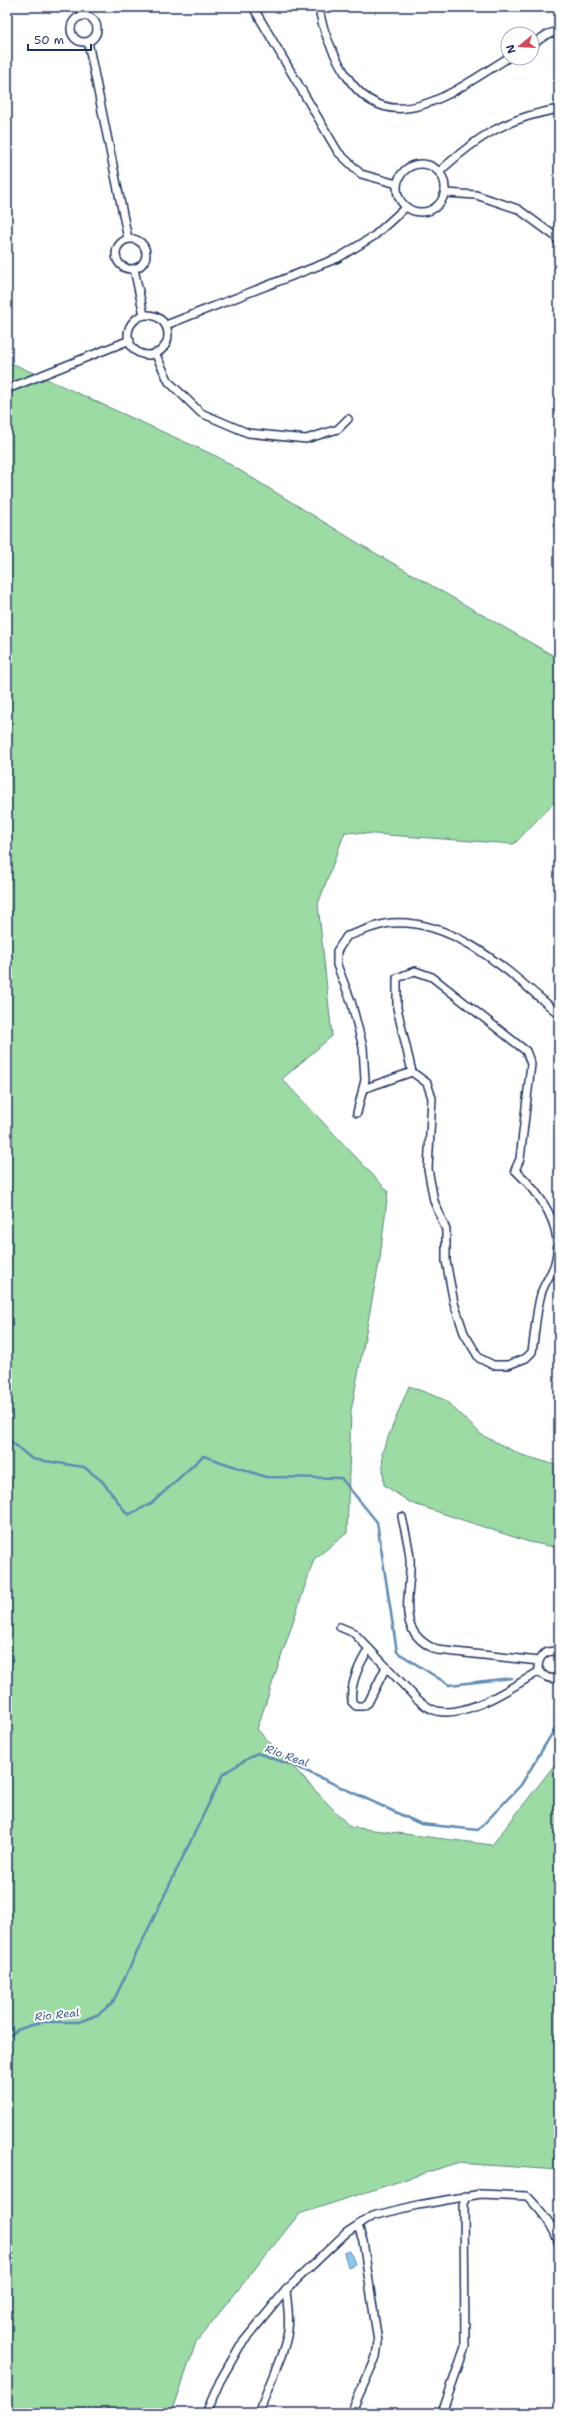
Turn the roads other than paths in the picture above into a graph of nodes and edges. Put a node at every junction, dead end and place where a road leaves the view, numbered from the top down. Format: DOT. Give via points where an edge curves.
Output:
graph roads {
  1 [pos="253,7"];
  2 [pos="319,7"];
  3 [pos="559,31"];
  4 [pos="540,39"];
  5 [pos="88,42"];
  6 [pos="500,63"];
  7 [pos="559,109"];
  8 [pos="439,172"];
  9 [pos="397,184"];
  10 [pos="446,193"];
  11 [pos="406,207"];
  12 [pos="128,239"];
  13 [pos="559,242"];
  14 [pos="134,269"];
  15 [pos="144,315"];
  16 [pos="166,326"];
  17 [pos="130,340"];
  18 [pos="155,353"];
  19 [pos="7,389"];
  20 [pos="348,418"];
  21 [pos="559,1014"];
  22 [pos="412,1072"];
  23 [pos="363,1089"];
  24 [pos="357,1113"];
  25 [pos="402,1517"];
  26 [pos="340,1627"];
  27 [pos="369,1649"];
  28 [pos="559,1652"];
  29 [pos="539,1661"];
  30 [pos="386,1667"];
  31 [pos="540,1671"];
  32 [pos="559,1677"];
  33 [pos="464,2196"];
  34 [pos="358,2226"];
  35 [pos="559,2245"];
  36 [pos="286,2290"];
  37 [pos="206,2413"];
  38 [pos="260,2413"];
  39 [pos="351,2413"];
  40 [pos="442,2413"];
  1 -- 9 [label="street" via="338,152 361,174"];
  2 -- 6 [label="street" via="333,55 355,90 378,105 407,110 434,102"];
  3 -- 4 [label="street"];
  5 -- 12 [label="street"];
  7 -- 8 [label="street" via="540,112 492,130 469,144"];
  8 -- 9 [label="street" via="424,164 414,165 405,170"];
  8 -- 10 [label="street" via="445,181"];
  9 -- 11 [label="street" via="398,196"];
  10 -- 11 [label="street" via="437,208 429,212 417,213"];
  10 -- 13 [label="street" via="476,195 518,209"];
  11 -- 16 [label="street" via="374,236 338,258"];
  12 -- 14 [label="street" via="142,244 145,251 145,259"];
  12 -- 14 [label="street" via="121,242 116,249 116,257 119,264 126,269"];
  14 -- 15 [label="street"];
  15 -- 16 [label="street" via="157,316"];
  15 -- 17 [label="street" via="131,324"];
  16 -- 18 [label="street" via="167,342"];
  17 -- 18 [label="street" via="139,352"];
  17 -- 19 [label="street"];
  18 -- 20 [label="street" via="169,382 201,413 248,433 306,439 338,429"];
  21 -- 23 [label="street" via="514,976 459,937 424,924 390,923 347,936 337,951 337,965 351,1001 363,1048"];
  22 -- 22 [label="street" via="426,1083 432,1098 428,1169 434,1201 446,1230 446,1261 461,1326 480,1358 493,1365 508,1364 526,1358 532,1352 541,1294 555,1263 558,1238 547,1208 532,1185 515,1170 520,1159 531,1064 526,1050 432,977 415,972 397,978 396,1008"];
  22 -- 23 [label="street"];
  23 -- 24 [label="street"];
  25 -- 29 [label="street" via="410,1559 407,1618 416,1637 437,1650"];
  26 -- 27 [label="street" via="354,1633"];
  27 -- 30 [label="street"];
  27 -- 30 [label="street" via="363,1658 350,1695 356,1706 368,1703"];
  28 -- 29 [label="street" via="548,1651"];
  29 -- 31 [label="street"];
  30 -- 31 [label="street" via="427,1707 452,1712 469,1708"];
  31 -- 32 [label="street" via="547,1678"];
  33 -- 34 [label="street" via="385,2212 372,2216"];
  33 -- 35 [label="street" via="504,2193 527,2196 546,2218"];
  33 -- 40 [label="street" via="465,2347"];
  34 -- 36 [label="street" via="320,2255"];
  34 -- 39 [label="street" via="364,2248 378,2342 376,2357"];
  36 -- 37 [label="street" via="240,2346"];
  36 -- 38 [label="street" via="288,2331 263,2398"];
}
